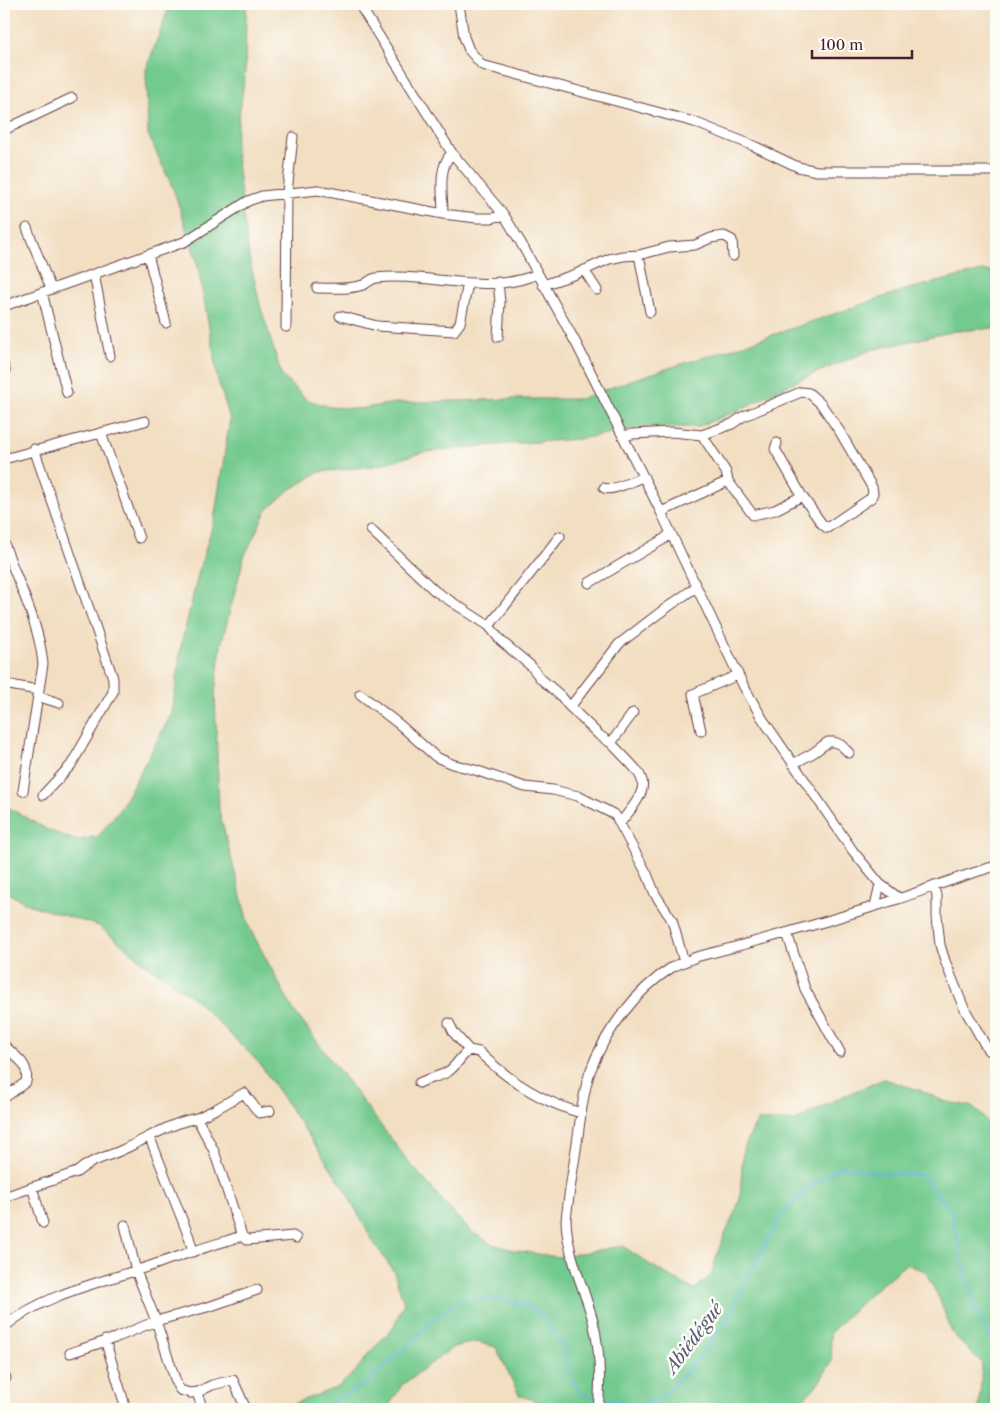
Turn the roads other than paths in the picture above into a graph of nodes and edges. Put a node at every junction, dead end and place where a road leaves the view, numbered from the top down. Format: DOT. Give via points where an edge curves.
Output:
graph roads {
  1 [pos="359,4"];
  2 [pos="460,4"];
  3 [pos="72,98"];
  4 [pos="4,130"];
  5 [pos="293,137"];
  6 [pos="452,153"];
  7 [pos="996,171"];
  8 [pos="287,192"];
  9 [pos="443,214"];
  10 [pos="504,215"];
  11 [pos="27,228"];
  12 [pos="148,255"];
  13 [pos="638,255"];
  14 [pos="733,256"];
  15 [pos="584,270"];
  16 [pos="94,274"];
  17 [pos="537,274"];
  18 [pos="498,282"];
  19 [pos="468,283"];
  20 [pos="544,285"];
  21 [pos="316,288"];
  22 [pos="51,289"];
  23 [pos="597,290"];
  24 [pos="42,292"];
  25 [pos="4,306"];
  26 [pos="650,312"];
  27 [pos="340,316"];
  28 [pos="166,323"];
  29 [pos="286,326"];
  30 [pos="498,337"];
  31 [pos="110,356"];
  32 [pos="67,393"];
  33 [pos="145,421"];
  34 [pos="101,433"];
  35 [pos="702,435"];
  36 [pos="623,436"];
  37 [pos="777,443"];
  38 [pos="34,449"];
  39 [pos="4,459"];
  40 [pos="644,477"];
  41 [pos="728,481"];
  42 [pos="604,488"];
  43 [pos="802,496"];
  44 [pos="661,512"];
  45 [pos="371,530"];
  46 [pos="671,533"];
  47 [pos="560,536"];
  48 [pos="139,538"];
  49 [pos="4,543"];
  50 [pos="589,583"];
  51 [pos="696,587"];
  52 [pos="489,626"];
  53 [pos="738,675"];
  54 [pos="4,684"];
  55 [pos="37,693"];
  56 [pos="360,694"];
  57 [pos="59,703"];
  58 [pos="570,707"];
  59 [pos="633,713"];
  60 [pos="701,732"];
  61 [pos="611,743"];
  62 [pos="849,753"];
  63 [pos="793,764"];
  64 [pos="23,791"];
  65 [pos="43,794"];
  66 [pos="620,822"];
  67 [pos="996,866"];
  68 [pos="880,884"];
  69 [pos="934,886"];
  70 [pos="900,898"];
  71 [pos="875,906"];
  72 [pos="788,933"];
  73 [pos="684,962"];
  74 [pos="449,1023"];
  75 [pos="4,1045"];
  76 [pos="469,1050"];
  77 [pos="988,1050"];
  78 [pos="840,1052"];
  79 [pos="419,1083"];
  80 [pos="4,1098"];
  81 [pos="270,1111"];
  82 [pos="581,1113"];
  83 [pos="197,1118"];
  84 [pos="150,1138"];
  85 [pos="32,1187"];
  86 [pos="4,1197"];
  87 [pos="43,1223"];
  88 [pos="125,1225"];
  89 [pos="242,1236"];
  90 [pos="296,1238"];
  91 [pos="193,1252"];
  92 [pos="136,1271"];
  93 [pos="257,1290"];
  94 [pos="156,1321"];
  95 [pos="4,1327"];
  96 [pos="105,1340"];
  97 [pos="70,1353"];
  98 [pos="198,1392"];
  99 [pos="124,1402"];
  100 [pos="599,1405"];
  101 [pos="203,1409"];
  102 [pos="246,1409"];
  1 -- 6 [label="street"];
  2 -- 7 [label="street" via="464,37 469,50 482,65 694,122 798,167 817,171"];
  3 -- 4 [label="street"];
  5 -- 8 [label="street"];
  6 -- 9 [label="street" via="443,166"];
  6 -- 10 [label="street"];
  8 -- 9 [label="street" via="318,190"];
  8 -- 12 [label="street" via="248,201 184,242"];
  8 -- 29 [label="street"];
  9 -- 10 [label="street" via="477,218"];
  10 -- 17 [label="street"];
  11 -- 22 [label="street"];
  12 -- 16 [label="street"];
  12 -- 28 [label="street"];
  13 -- 14 [label="street" via="669,247 695,245 724,236 732,240"];
  13 -- 15 [label="street" via="609,259"];
  13 -- 26 [label="street"];
  15 -- 20 [label="street"];
  15 -- 23 [label="street"];
  16 -- 22 [label="street"];
  16 -- 31 [label="street"];
  17 -- 18 [label="street" via="526,279"];
  17 -- 20 [label="street"];
  18 -- 19 [label="street"];
  18 -- 30 [label="street"];
  19 -- 21 [label="street" via="401,277 375,278 348,288"];
  19 -- 27 [label="street" via="460,324 454,331 377,326"];
  20 -- 36 [label="street"];
  22 -- 24 [label="street"];
  24 -- 25 [label="street"];
  24 -- 32 [label="street"];
  33 -- 34 [label="street"];
  34 -- 38 [label="street"];
  34 -- 48 [label="street"];
  35 -- 36 [label="street" via="672,432"];
  35 -- 41 [label="street" via="726,472"];
  35 -- 43 [label="street" via="801,392 809,393 821,404 840,432 873,494 826,528"];
  36 -- 40 [label="street"];
  37 -- 43 [label="street" via="775,450"];
  38 -- 39 [label="street"];
  38 -- 65 [label="street" via="114,685 71,765"];
  40 -- 42 [label="street" via="614,489"];
  40 -- 44 [label="street"];
  41 -- 43 [label="street" via="753,515 775,510"];
  41 -- 44 [label="street"];
  44 -- 46 [label="street"];
  45 -- 52 [label="street" via="435,591"];
  46 -- 50 [label="street"];
  46 -- 51 [label="street"];
  47 -- 52 [label="street"];
  49 -- 55 [label="street" via="29,607 42,653"];
  51 -- 53 [label="street"];
  51 -- 58 [label="street" via="618,644"];
  52 -- 58 [label="street"];
  53 -- 60 [label="street" via="692,694"];
  53 -- 63 [label="street"];
  54 -- 55 [label="street"];
  55 -- 57 [label="street"];
  55 -- 64 [label="street"];
  56 -- 66 [label="street" via="436,757 525,786 578,796"];
  58 -- 61 [label="street"];
  59 -- 61 [label="street"];
  61 -- 66 [label="street" via="634,766 643,781 636,803"];
  62 -- 63 [label="street" via="834,742 828,742"];
  63 -- 68 [label="street"];
  66 -- 73 [label="street" via="655,894 672,920"];
  67 -- 69 [label="street"];
  68 -- 70 [label="street"];
  68 -- 71 [label="street"];
  69 -- 70 [label="street"];
  69 -- 77 [label="street" via="940,945 945,961 963,1006"];
  70 -- 71 [label="street"];
  71 -- 72 [label="street"];
  72 -- 73 [label="street"];
  72 -- 78 [label="street" via="805,989"];
  73 -- 82 [label="street" via="659,976 624,1012 603,1042 590,1073"];
  74 -- 76 [label="street"];
  75 -- 80 [label="street" via="24,1064 28,1073 26,1082"];
  76 -- 79 [label="street" via="448,1072"];
  76 -- 82 [label="street" via="479,1052 508,1078 553,1103"];
  81 -- 83 [label="street" via="260,1113 244,1093"];
  82 -- 100 [label="street" via="566,1236 593,1320 601,1385"];
  83 -- 84 [label="street" via="183,1120"];
  83 -- 89 [label="street" via="214,1151"];
  84 -- 85 [label="street" via="85,1164 76,1172"];
  84 -- 91 [label="street"];
  85 -- 86 [label="street"];
  85 -- 87 [label="street"];
  88 -- 92 [label="street"];
  89 -- 90 [label="street" via="247,1240"];
  89 -- 91 [label="street"];
  91 -- 92 [label="street"];
  92 -- 94 [label="street"];
  92 -- 95 [label="street" via="100,1280 51,1300"];
  93 -- 94 [label="street"];
  94 -- 96 [label="street"];
  94 -- 98 [label="street" via="177,1385 180,1390"];
  96 -- 97 [label="street"];
  96 -- 99 [label="street"];
  98 -- 101 [label="street"];
  98 -- 102 [label="street" via="233,1380"];
}
